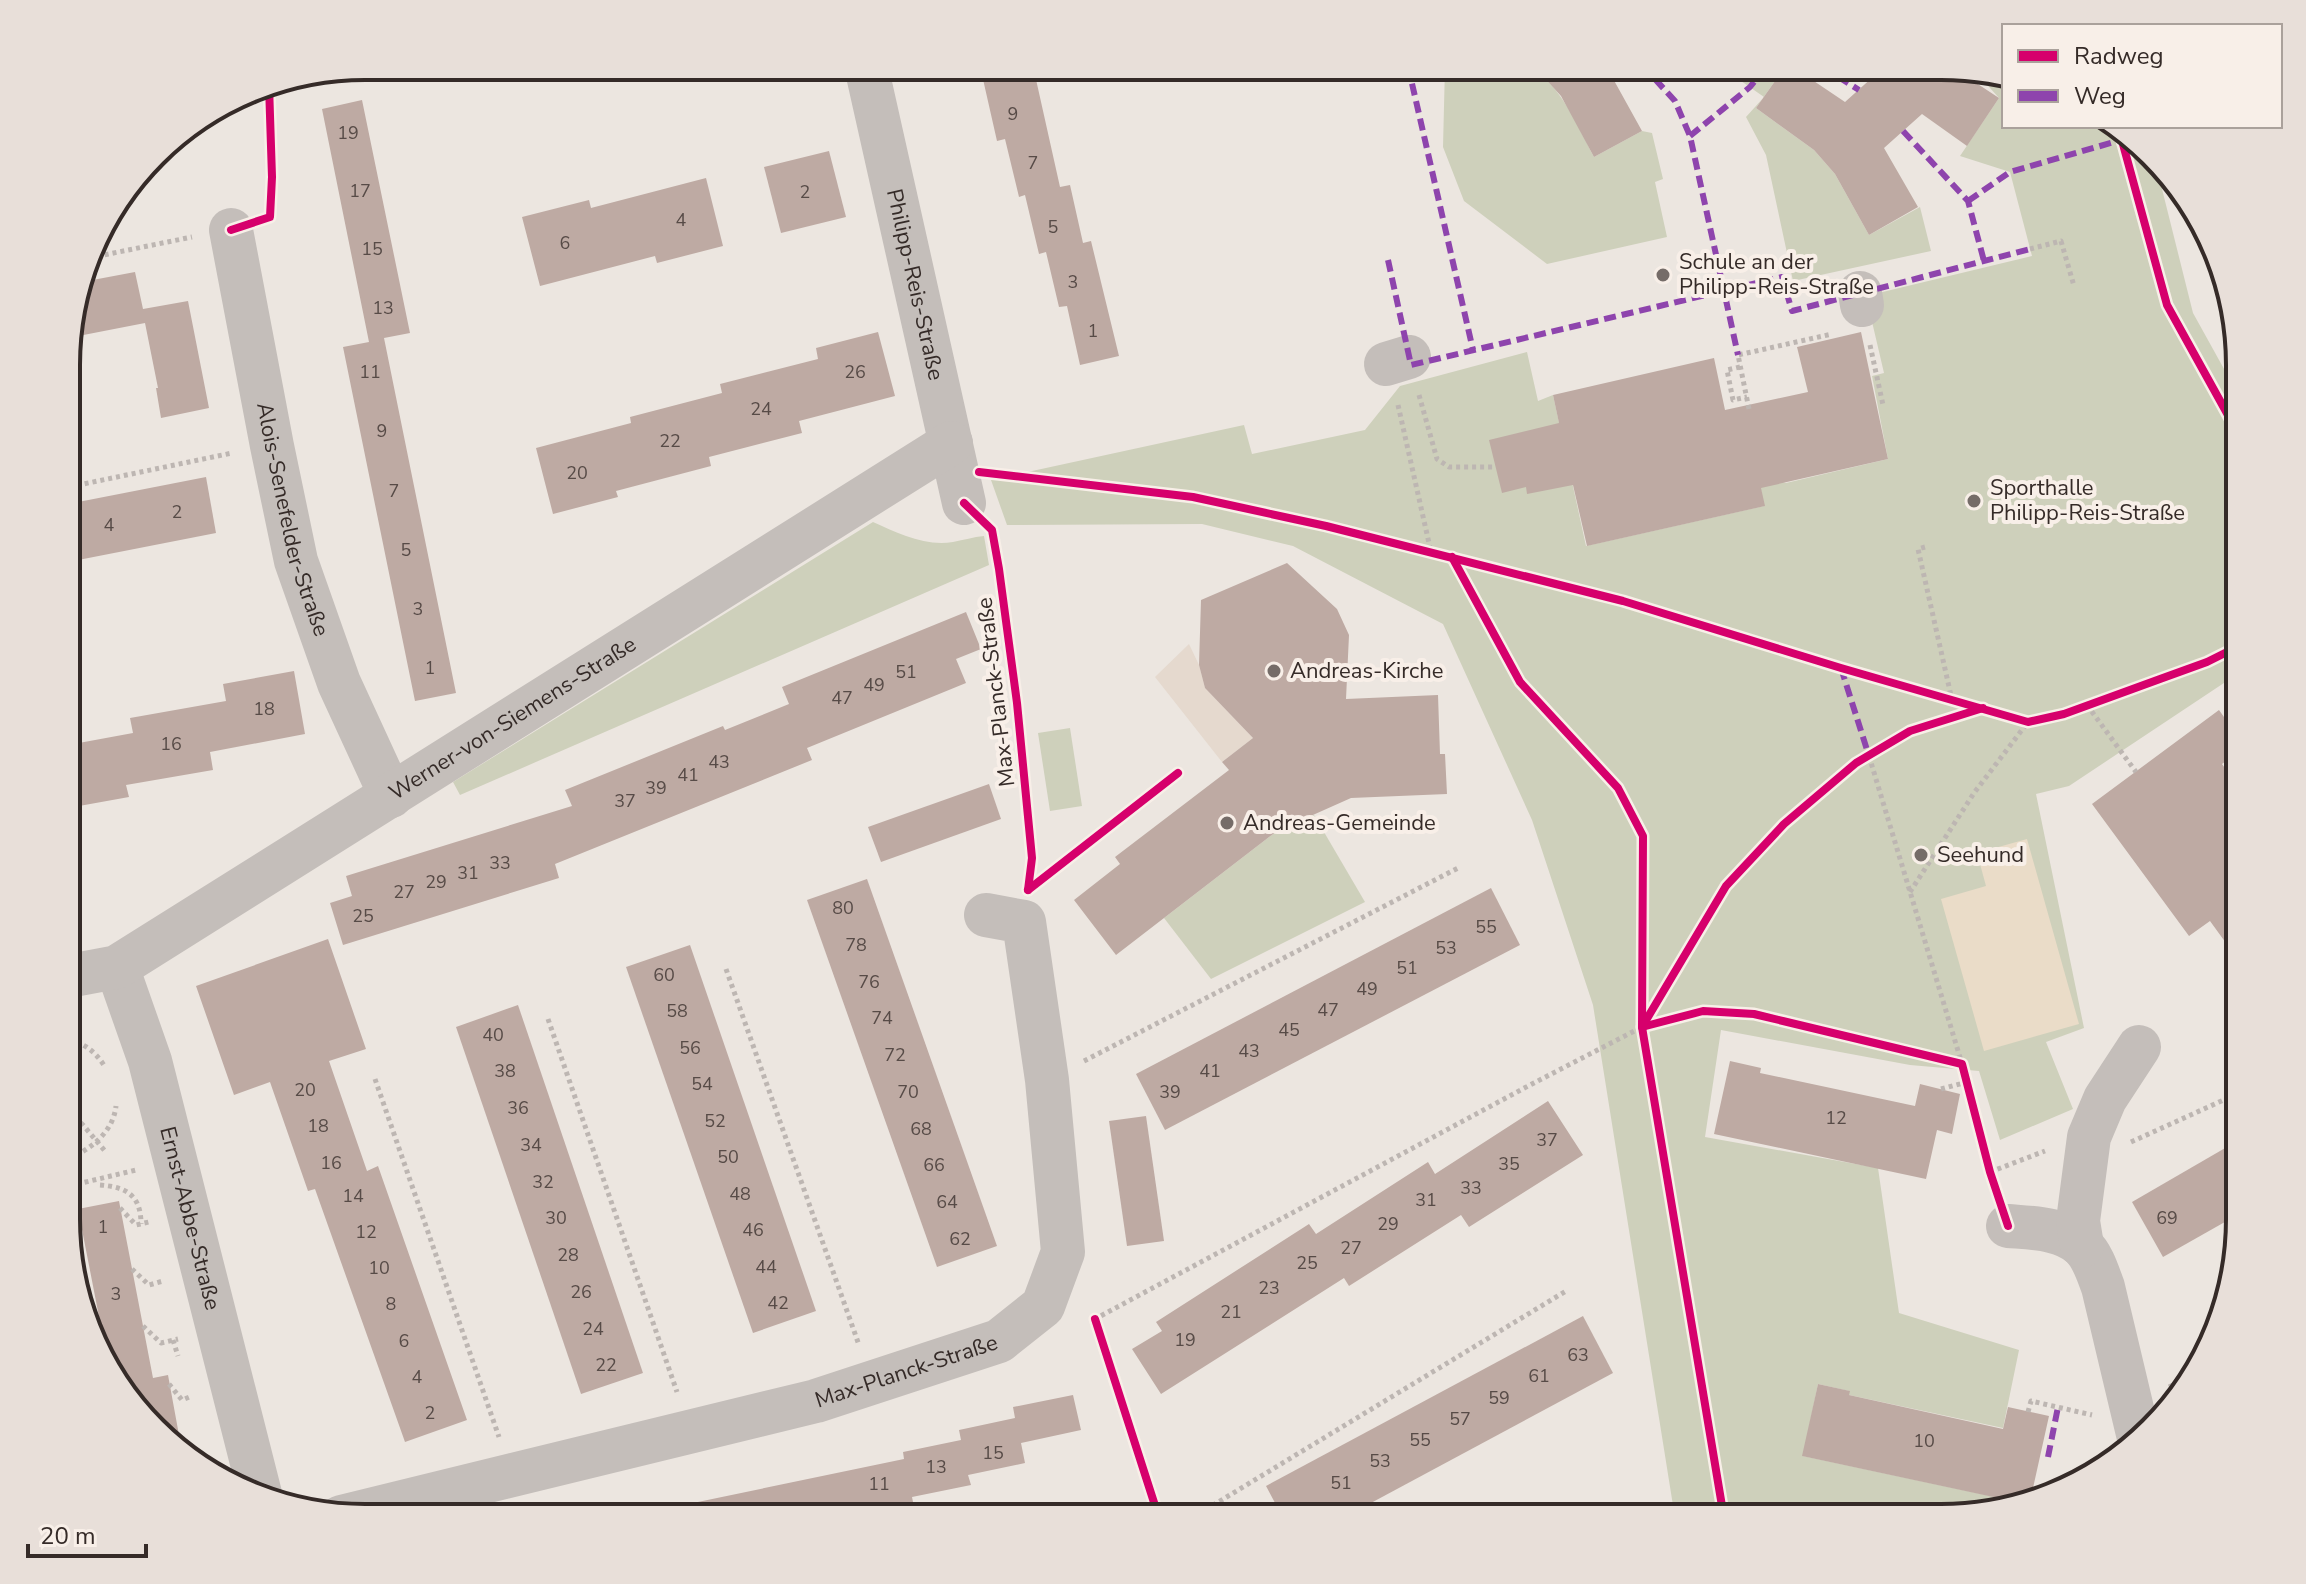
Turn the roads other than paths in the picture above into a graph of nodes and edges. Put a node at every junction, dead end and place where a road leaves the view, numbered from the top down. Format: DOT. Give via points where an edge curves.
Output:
graph roads {
  1 [pos="869,80"];
  2 [pos="231,230"];
  3 [pos="951,443"];
  4 [pos="964,503"];
  5 [pos="391,796"];
  6 [pos="986,915"];
  7 [pos="117,967"];
  8 [pos="81,974"];
  9 [pos="2139,1047"];
  10 [pos="2008,1226"];
  11 [pos="2082,1246"];
  12 [pos="2136,1427"];
  13 [pos="244,1477"];
  14 [pos="394,1504"];
  1 -- 3 [label="street, Philipp-Reis-Straße"];
  2 -- 5 [label="street, Alois-Senefelder-Straße" via="296,561 339,683"];
  3 -- 4 [label="street, Philipp-Reis-Straße"];
  3 -- 5 [label="street, Werner-von-Siemens-Straße"];
  5 -- 7 [label="street, Werner-von-Siemens-Straße"];
  6 -- 14 [label="street, Max-Planck-Straße" via="1024,922 1047,1080 1063,1252 1043,1306 999,1341 816,1401"];
  7 -- 8 [label="street, Werner-von-Siemens-Straße"];
  7 -- 13 [label="street, Ernst-Abbe-Straße" via="150,1061 175,1160"];
  9 -- 11 [label="street" via="2105,1099 2089,1137 2078,1221"];
  10 -- 11 [label="street" via="2062,1234"];
  11 -- 12 [label="street" via="2103,1287"];
}
